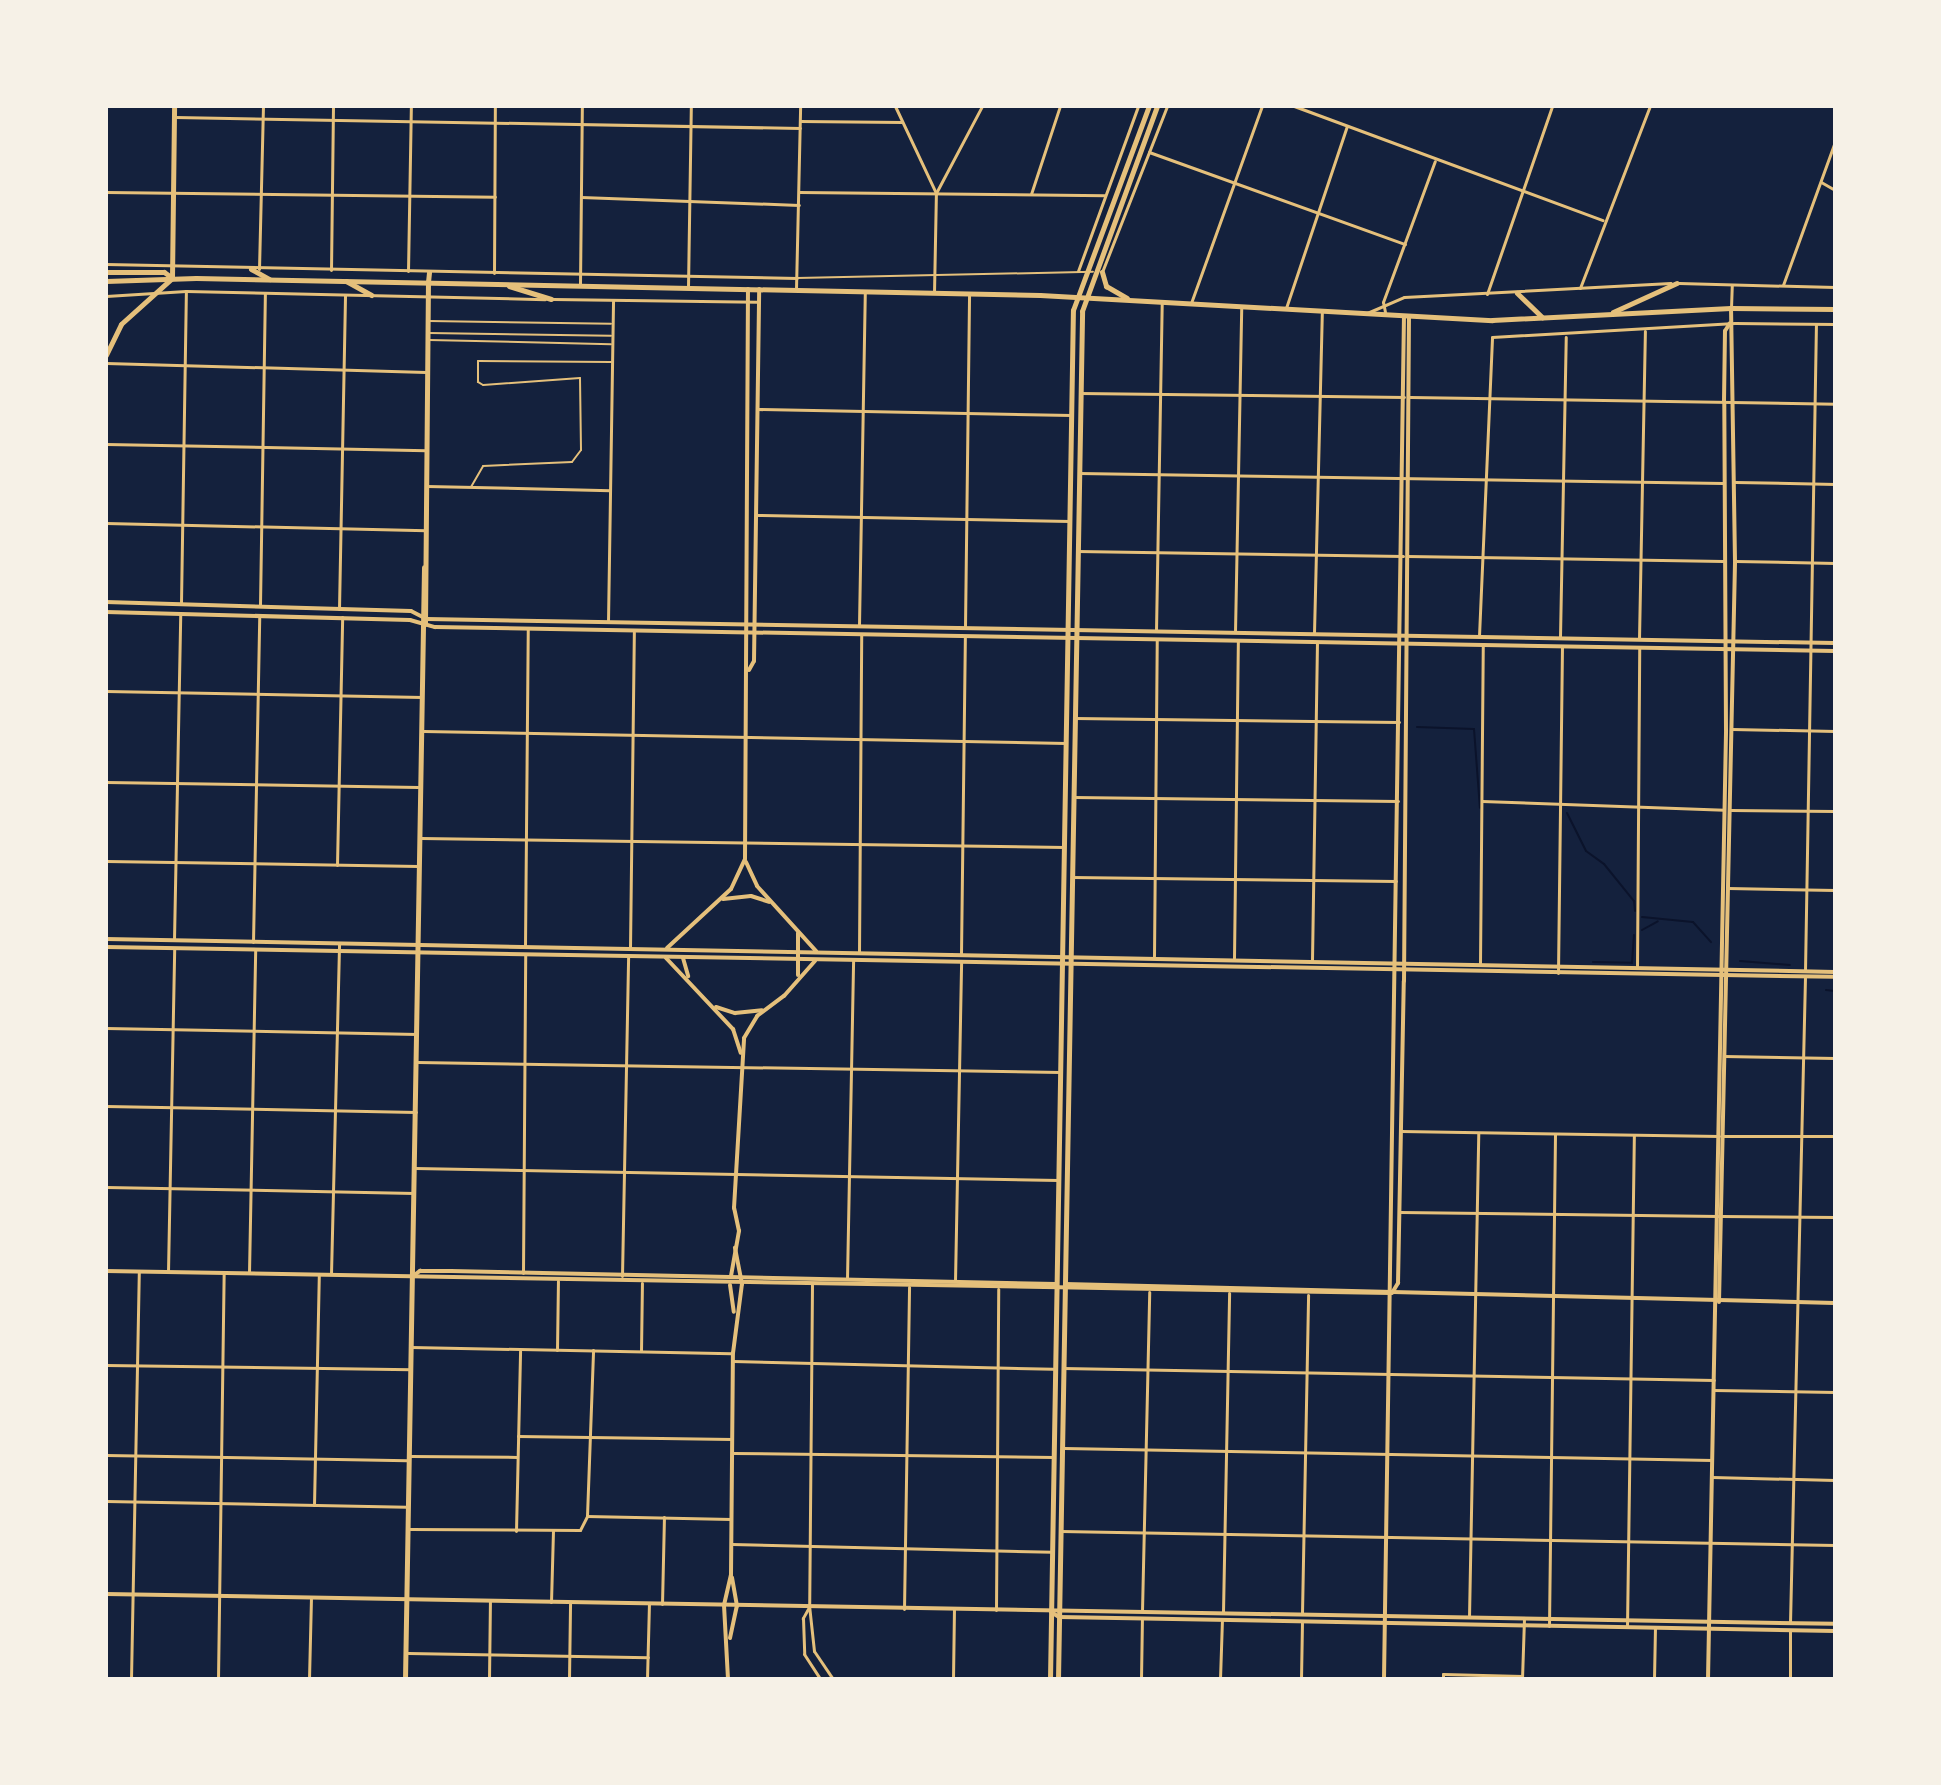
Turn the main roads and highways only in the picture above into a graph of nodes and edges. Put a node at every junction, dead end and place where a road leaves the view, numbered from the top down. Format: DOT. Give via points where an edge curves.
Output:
graph roads {
  1 [pos="174,106"];
  2 [pos="1149,106"];
  3 [pos="1157,106"];
  4 [pos="251,269"];
  5 [pos="106,272"];
  6 [pos="429,272"];
  7 [pos="1099,272"];
  8 [pos="172,278"];
  9 [pos="270,280"];
  10 [pos="106,281"];
  11 [pos="345,281"];
  12 [pos="428,282"];
  13 [pos="500,283"];
  14 [pos="1677,283"];
  15 [pos="748,289"];
  16 [pos="759,289"];
  17 [pos="1517,293"];
  18 [pos="371,295"];
  19 [pos="1077,297"];
  20 [pos="1086,297"];
  21 [pos="551,299"];
  22 [pos="1131,299"];
  23 [pos="1731,308"];
  24 [pos="1835,309"];
  25 [pos="1609,314"];
  26 [pos="1406,318"];
  27 [pos="1543,318"];
  28 [pos="1730,323"];
  29 [pos="106,355"];
  30 [pos="106,602"];
  31 [pos="106,612"];
  32 [pos="424,621"];
  33 [pos="745,623"];
  34 [pos="755,624"];
  35 [pos="1068,629"];
  36 [pos="1076,629"];
  37 [pos="745,632"];
  38 [pos="755,632"];
  39 [pos="1403,635"];
  40 [pos="1068,639"];
  41 [pos="1076,639"];
  42 [pos="1722,640"];
  43 [pos="1730,640"];
  44 [pos="1835,643"];
  45 [pos="1403,644"];
  46 [pos="1722,649"];
  47 [pos="1730,649"];
  48 [pos="1835,651"];
  49 [pos="749,670"];
  50 [pos="745,859"];
  51 [pos="720,900"];
  52 [pos="771,903"];
  53 [pos="794,925"];
  54 [pos="688,932"];
  55 [pos="106,939"];
  56 [pos="106,947"];
  57 [pos="419,948"];
  58 [pos="664,949"];
  59 [pos="683,949"];
  60 [pos="742,950"];
  61 [pos="802,951"];
  62 [pos="817,952"];
  63 [pos="1062,955"];
  64 [pos="664,956"];
  65 [pos="683,957"];
  66 [pos="742,958"];
  67 [pos="801,959"];
  68 [pos="817,959"];
  69 [pos="1070,959"];
  70 [pos="1403,962"];
  71 [pos="1062,963"];
  72 [pos="1395,966"];
  73 [pos="1404,969"];
  74 [pos="1558,970"];
  75 [pos="1724,973"];
  76 [pos="1835,975"];
  77 [pos="689,981"];
  78 [pos="791,988"];
  79 [pos="714,1006"];
  80 [pos="765,1009"];
  81 [pos="741,1053"];
  82 [pos="1721,1136"];
  83 [pos="735,1248"];
  84 [pos="106,1271"];
  85 [pos="413,1276"];
  86 [pos="730,1277"];
  87 [pos="742,1280"];
  88 [pos="730,1284"];
  89 [pos="1056,1288"];
  90 [pos="1065,1288"];
  91 [pos="1392,1293"];
  92 [pos="1718,1302"];
  93 [pos="1835,1303"];
  94 [pos="735,1315"];
  95 [pos="731,1575"];
  96 [pos="106,1594"];
  97 [pos="407,1599"];
  98 [pos="724,1605"];
  99 [pos="737,1606"];
  100 [pos="1059,1610"];
  101 [pos="1051,1612"];
  102 [pos="1385,1615"];
  103 [pos="1059,1617"];
  104 [pos="1710,1621"];
  105 [pos="1385,1624"];
  106 [pos="1835,1624"];
  107 [pos="1710,1629"];
  108 [pos="1835,1631"];
  109 [pos="729,1639"];
  110 [pos="405,1679"];
  111 [pos="728,1679"];
  112 [pos="1050,1679"];
  113 [pos="1058,1679"];
  114 [pos="1384,1679"];
  115 [pos="1708,1679"];
  1 -- 8 [label="main road"];
  2 -- 19 [label="main road"];
  3 -- 7 [label="main road"];
  4 -- 9 [label="main road"];
  5 -- 8 [label="main road" via="164,272"];
  6 -- 12 [label="main road"];
  7 -- 20 [label="main road"];
  7 -- 22 [label="main road" via="1106,286"];
  8 -- 9 [label="main road"];
  8 -- 10 [label="main road"];
  8 -- 29 [label="main road" via="121,324"];
  9 -- 11 [label="main road"];
  11 -- 12 [label="main road"];
  11 -- 18 [label="main road"];
  12 -- 13 [label="main road"];
  12 -- 32 [label="main road"];
  13 -- 15 [label="main road"];
  13 -- 21 [label="main road"];
  14 -- 25 [label="main road"];
  15 -- 16 [label="main road"];
  15 -- 33 [label="main road"];
  16 -- 19 [label="main road"];
  16 -- 34 [label="main road"];
  17 -- 27 [label="main road"];
  19 -- 20 [label="main road"];
  19 -- 35 [label="main road"];
  20 -- 22 [label="main road"];
  20 -- 36 [label="main road"];
  22 -- 26 [label="main road"];
  23 -- 24 [label="main road"];
  23 -- 25 [label="main road"];
  23 -- 28 [label="main road"];
  25 -- 27 [label="main road"];
  26 -- 27 [label="main road"];
  26 -- 39 [label="main road"];
  28 -- 42 [label="main road" via="1725,331"];
  28 -- 43 [label="main road" via="1735,331"];
  30 -- 32 [label="main road" via="411,611"];
  31 -- 32 [label="main road"];
  32 -- 33 [label="main road"];
  32 -- 37 [label="main road"];
  32 -- 57 [label="main road"];
  33 -- 34 [label="main road"];
  33 -- 37 [label="main road"];
  34 -- 35 [label="main road"];
  34 -- 38 [label="main road"];
  35 -- 36 [label="main road"];
  35 -- 40 [label="main road"];
  36 -- 39 [label="main road"];
  36 -- 41 [label="main road"];
  37 -- 38 [label="main road"];
  37 -- 49 [label="main road"];
  38 -- 40 [label="main road"];
  38 -- 49 [label="main road"];
  39 -- 42 [label="main road"];
  39 -- 45 [label="main road"];
  40 -- 41 [label="main road"];
  40 -- 63 [label="main road"];
  41 -- 45 [label="main road"];
  41 -- 69 [label="main road"];
  42 -- 43 [label="main road"];
  42 -- 46 [label="main road"];
  43 -- 44 [label="main road"];
  43 -- 47 [label="main road"];
  45 -- 46 [label="main road"];
  45 -- 70 [label="main road"];
  45 -- 72 [label="main road"];
  46 -- 47 [label="main road"];
  46 -- 75 [label="main road"];
  47 -- 48 [label="main road"];
  47 -- 75 [label="main road"];
  49 -- 50 [label="main road" via="742,789"];
  50 -- 51 [label="main road" via="736,882"];
  50 -- 52 [label="main road"];
  51 -- 52 [label="main road" via="751,896"];
  51 -- 54 [label="main road" via="697,916"];
  52 -- 53 [label="main road"];
  53 -- 61 [label="main road"];
  53 -- 62 [label="main road"];
  54 -- 58 [label="main road"];
  54 -- 59 [label="main road"];
  55 -- 57 [label="main road"];
  56 -- 57 [label="main road"];
  57 -- 58 [label="main road"];
  57 -- 64 [label="main road"];
  57 -- 85 [label="main road"];
  58 -- 59 [label="main road"];
  59 -- 60 [label="main road"];
  59 -- 65 [label="main road"];
  60 -- 61 [label="main road"];
  60 -- 66 [label="main road"];
  61 -- 62 [label="main road"];
  61 -- 67 [label="main road"];
  62 -- 63 [label="main road"];
  63 -- 69 [label="main road"];
  63 -- 71 [label="main road"];
  64 -- 65 [label="main road"];
  64 -- 77 [label="main road"];
  65 -- 66 [label="main road"];
  65 -- 77 [label="main road"];
  66 -- 67 [label="main road"];
  67 -- 68 [label="main road"];
  67 -- 78 [label="main road"];
  68 -- 71 [label="main road"];
  68 -- 78 [label="main road"];
  69 -- 71 [label="main road"];
  69 -- 72 [label="main road"];
  69 -- 72 [label="main road" via="1154,956"];
  69 -- 90 [label="main road"];
  70 -- 72 [label="main road"];
  70 -- 73 [label="main road"];
  70 -- 74 [label="main road"];
  71 -- 89 [label="main road"];
  72 -- 73 [label="main road"];
  72 -- 91 [label="main road"];
  73 -- 74 [label="main road"];
  73 -- 91 [label="main road" via="1398,1283"];
  74 -- 75 [label="main road"];
  74 -- 75 [label="main road"];
  75 -- 76 [label="main road"];
  75 -- 82 [label="main road"];
  75 -- 82 [label="main road"];
  77 -- 79 [label="main road"];
  78 -- 80 [label="main road"];
  79 -- 80 [label="main road" via="735,1013"];
  79 -- 81 [label="main road" via="733,1029"];
  80 -- 81 [label="main road" via="749,1025"];
  81 -- 83 [label="main road"];
  82 -- 92 [label="main road"];
  83 -- 86 [label="main road"];
  83 -- 87 [label="main road"];
  84 -- 85 [label="main road"];
  85 -- 86 [label="main road" via="420,1271 451,1271"];
  85 -- 88 [label="main road"];
  85 -- 97 [label="main road"];
  86 -- 87 [label="main road"];
  86 -- 88 [label="main road"];
  87 -- 88 [label="main road"];
  87 -- 89 [label="main road"];
  87 -- 89 [label="main road" via="955,1281"];
  87 -- 94 [label="main road"];
  88 -- 94 [label="main road"];
  89 -- 90 [label="main road"];
  89 -- 101 [label="main road"];
  90 -- 91 [label="main road"];
  90 -- 91 [label="main road"];
  90 -- 100 [label="main road"];
  91 -- 92 [label="main road"];
  91 -- 102 [label="main road"];
  92 -- 93 [label="main road"];
  92 -- 104 [label="main road"];
  94 -- 95 [label="main road"];
  95 -- 98 [label="main road"];
  95 -- 99 [label="main road"];
  96 -- 97 [label="main road"];
  97 -- 98 [label="main road"];
  97 -- 110 [label="main road"];
  98 -- 99 [label="main road"];
  98 -- 109 [label="main road"];
  99 -- 101 [label="main road"];
  99 -- 109 [label="main road"];
  100 -- 101 [label="main road"];
  100 -- 102 [label="main road"];
  100 -- 103 [label="main road"];
  101 -- 103 [label="main road"];
  101 -- 112 [label="main road"];
  102 -- 104 [label="main road"];
  102 -- 105 [label="main road"];
  103 -- 105 [label="main road"];
  103 -- 113 [label="main road"];
  104 -- 106 [label="main road"];
  104 -- 107 [label="main road"];
  105 -- 107 [label="main road"];
  105 -- 114 [label="main road"];
  107 -- 108 [label="main road"];
  107 -- 115 [label="main road"];
  109 -- 111 [label="main road"];
}
